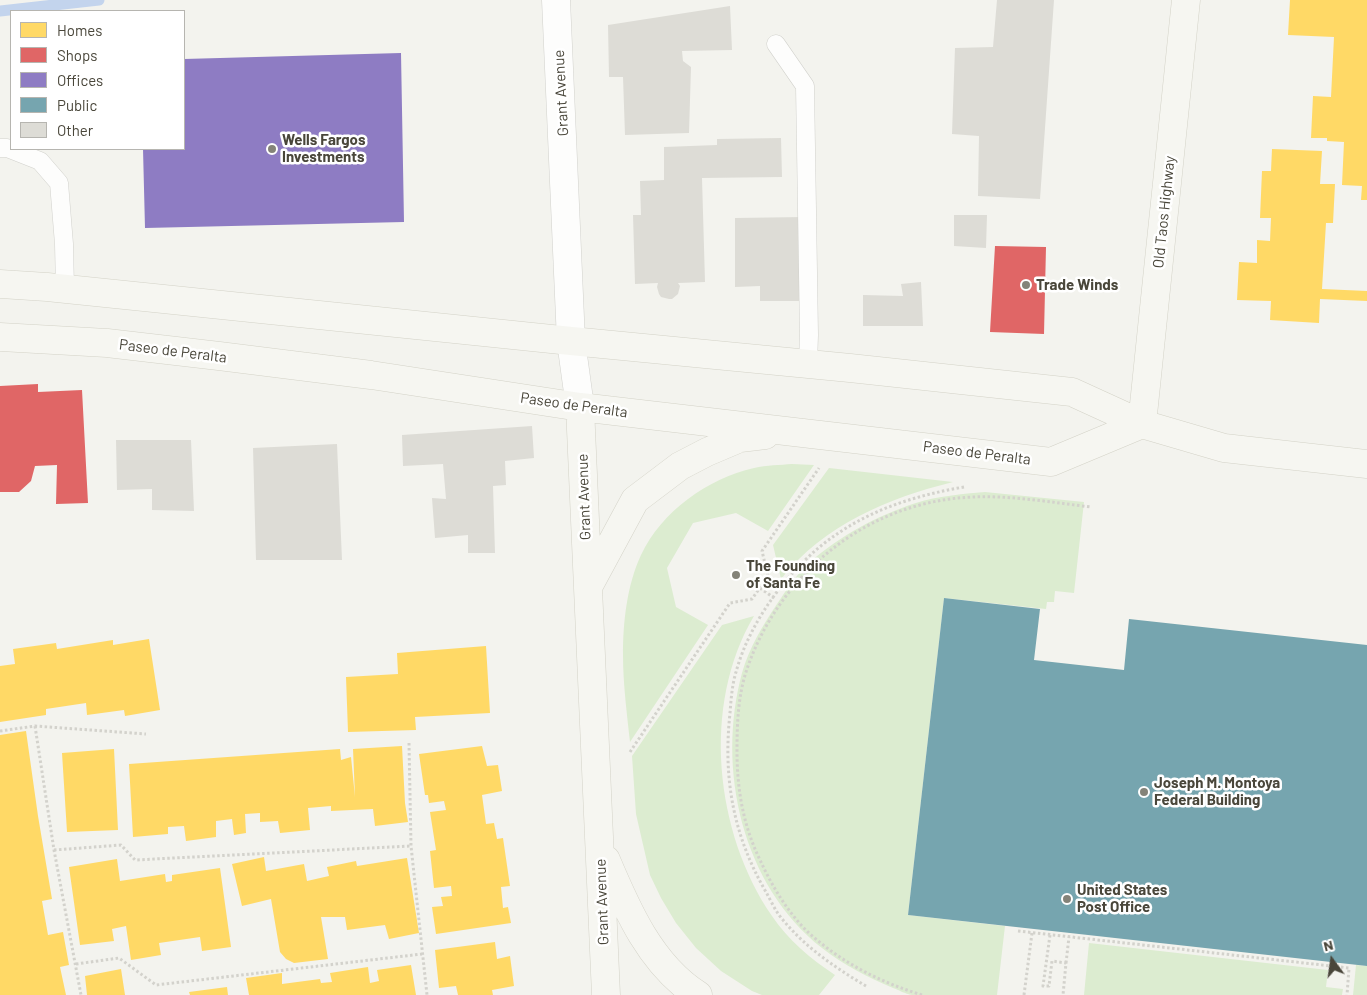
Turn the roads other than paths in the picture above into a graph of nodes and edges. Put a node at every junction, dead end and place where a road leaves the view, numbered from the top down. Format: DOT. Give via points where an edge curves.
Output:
graph roads {
  1 [pos="556,0"];
  2 [pos="1186,0"];
  3 [pos="776,44"];
  4 [pos="12,150"];
  5 [pos="0,284"];
  6 [pos="65,289"];
  7 [pos="0,337"];
  8 [pos="571,341"];
  9 [pos="808,364"];
  10 [pos="580,406"];
  11 [pos="1142,424"];
  12 [pos="794,431"];
  13 [pos="1367,464"];
  14 [pos="588,587"];
  15 [pos="600,844"];
  16 [pos="606,995"];
  17 [pos="698,995"];
  1 -- 8 [label="street, Grant Avenue"];
  2 -- 11 [label="main road, Old Taos Highway"];
  3 -- 9 [label="lane" via="805,86"];
  4 -- 6 [label="lane" via="40,161 59,183"];
  5 -- 6 [label="main road"];
  6 -- 8 [label="main road"];
  7 -- 10 [label="main road, Paseo de Peralta" via="106,343 229,357"];
  8 -- 9 [label="main road"];
  8 -- 10 [label="street, Grant Avenue"];
  9 -- 11 [label="main road" via="1072,392"];
  10 -- 12 [label="main road, Paseo de Peralta"];
  10 -- 14 [label="main road, Grant Avenue"];
  11 -- 12 [label="main road, Paseo de Peralta" via="1051,462"];
  11 -- 13 [label="main road" via="1224,448"];
  12 -- 14 [label="main road" via="740,438 707,452 636,500"];
  14 -- 15 [label="main road, Grant Avenue"];
  15 -- 16 [label="main road, Grant Avenue"];
  15 -- 17 [label="main road" via="638,930 664,964"];
}
